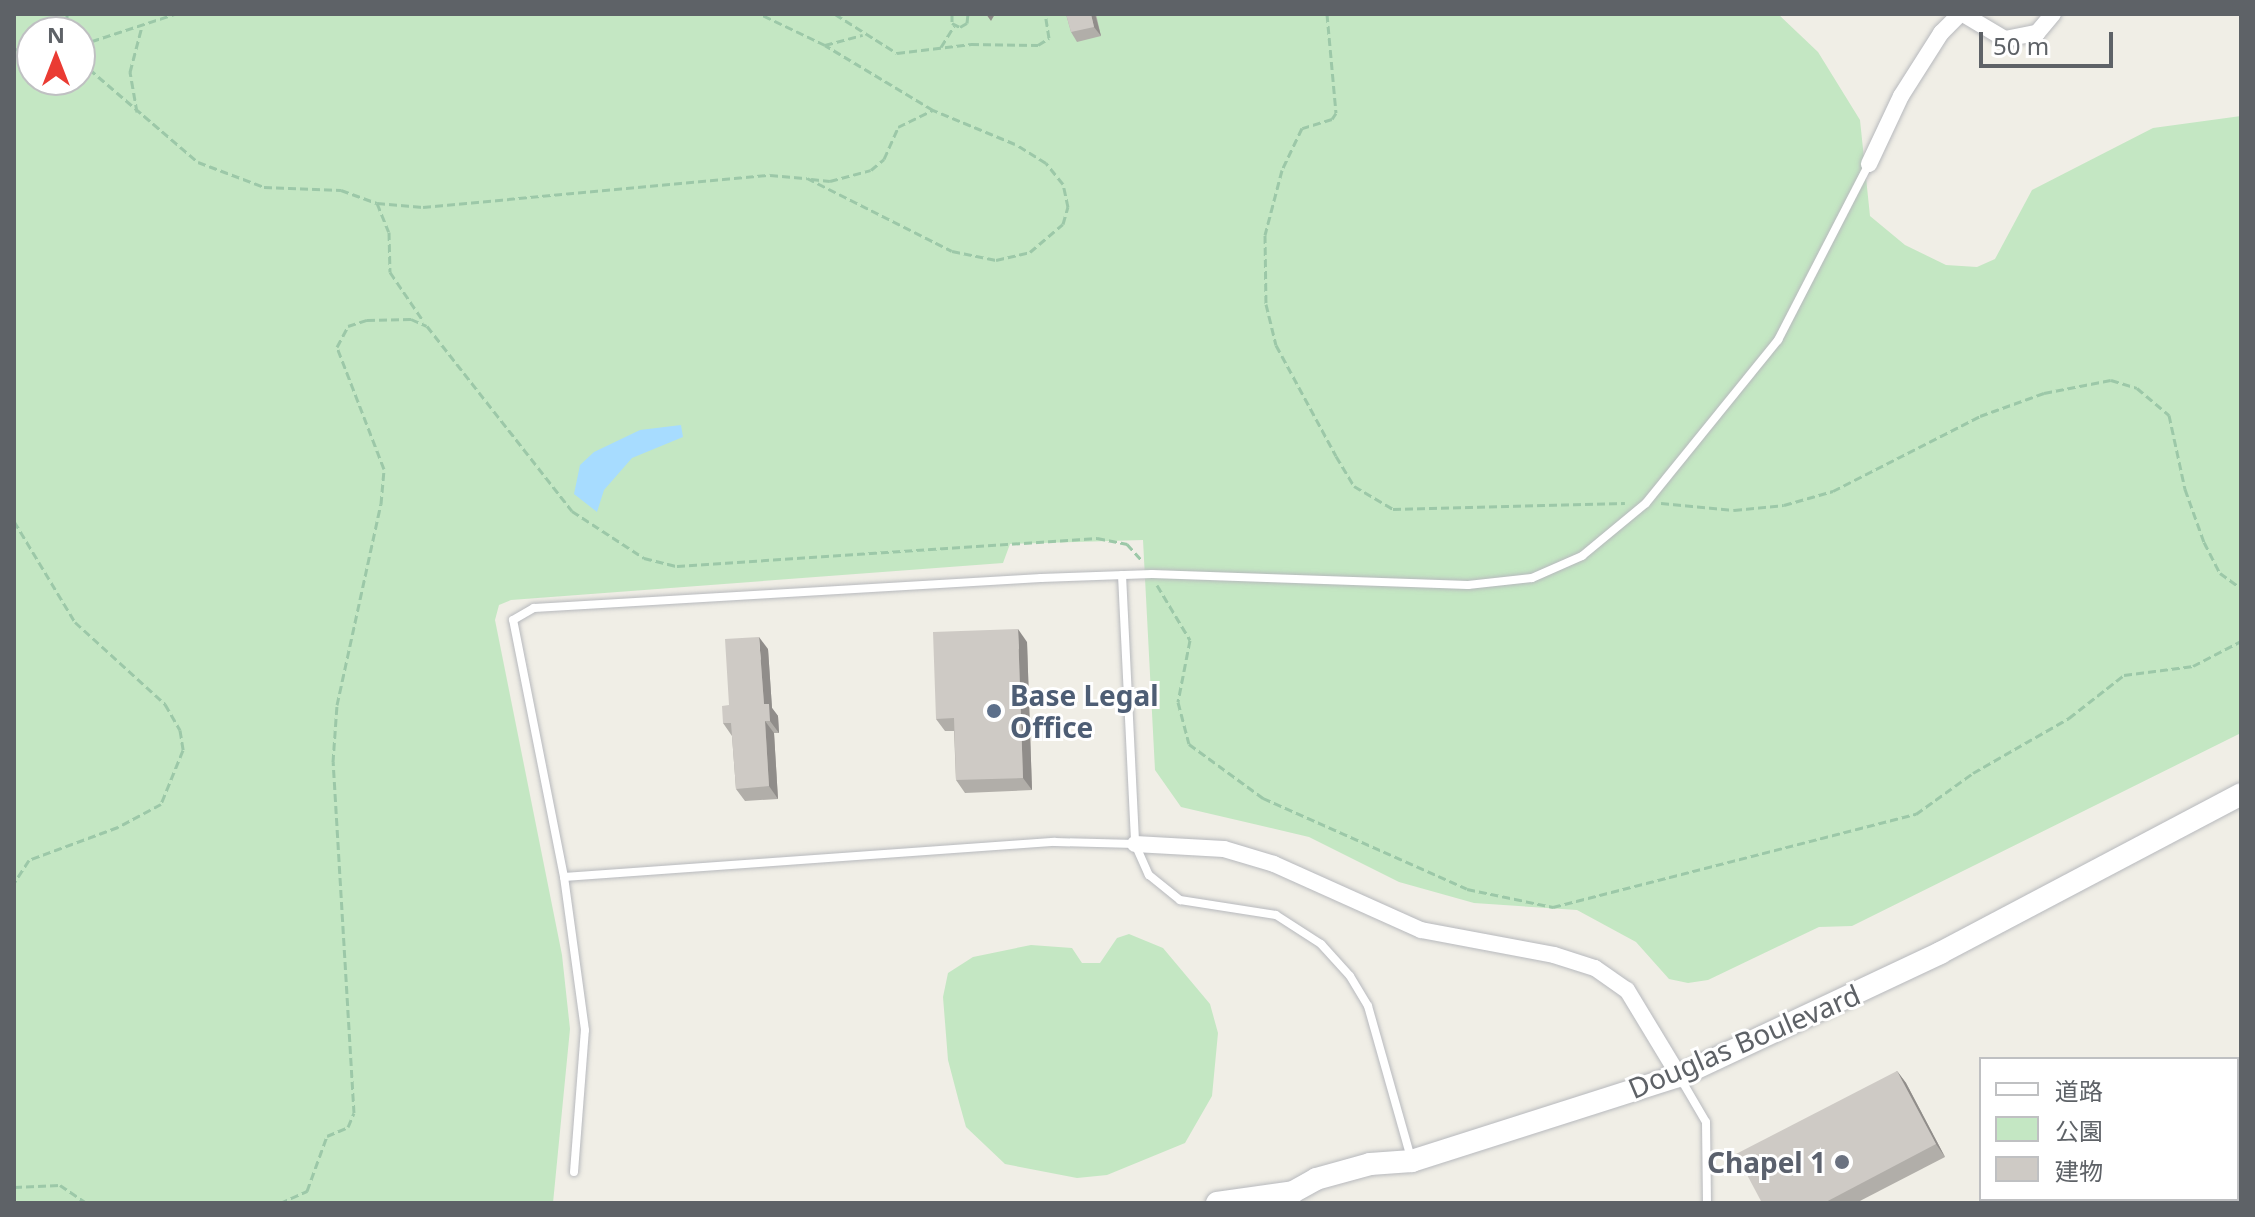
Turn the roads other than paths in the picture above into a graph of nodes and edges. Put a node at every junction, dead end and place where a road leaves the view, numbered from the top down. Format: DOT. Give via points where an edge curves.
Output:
graph roads {
  1 [pos="1961,14"];
  2 [pos="2053,14"];
  3 [pos="1869,164"];
  4 [pos="1122,575"];
  5 [pos="2241,794"];
  6 [pos="1135,844"];
  7 [pos="564,877"];
  8 [pos="1679,1076"];
  9 [pos="1412,1161"];
  10 [pos="574,1172"];
  11 [pos="1217,1203"];
  12 [pos="1707,1203"];
  1 -- 2 [label="street" via="2005,39 2037,33"];
  1 -- 3 [label="street" via="1941,33 1901,96"];
  3 -- 4 [label="lane" via="1778,340 1646,503 1582,556 1532,578 1468,585"];
  4 -- 6 [label="lane"];
  4 -- 7 [label="lane" via="534,608 513,620 516,656"];
  5 -- 8 [label="street, Douglas Boulevard" via="1940,953"];
  6 -- 7 [label="lane" via="1055,842"];
  6 -- 8 [label="street" via="1224,849 1274,864 1421,930 1595,968 1627,990"];
  6 -- 9 [label="lane" via="1149,875 1180,900 1276,915 1321,944 1350,976 1368,1006"];
  7 -- 10 [label="lane" via="585,1030"];
  8 -- 9 [label="street, Douglas Boulevard"];
  8 -- 12 [label="lane" via="1706,1122"];
  9 -- 11 [label="street, Douglas Boulevard" via="1370,1164 1316,1179 1293,1192"];
}
